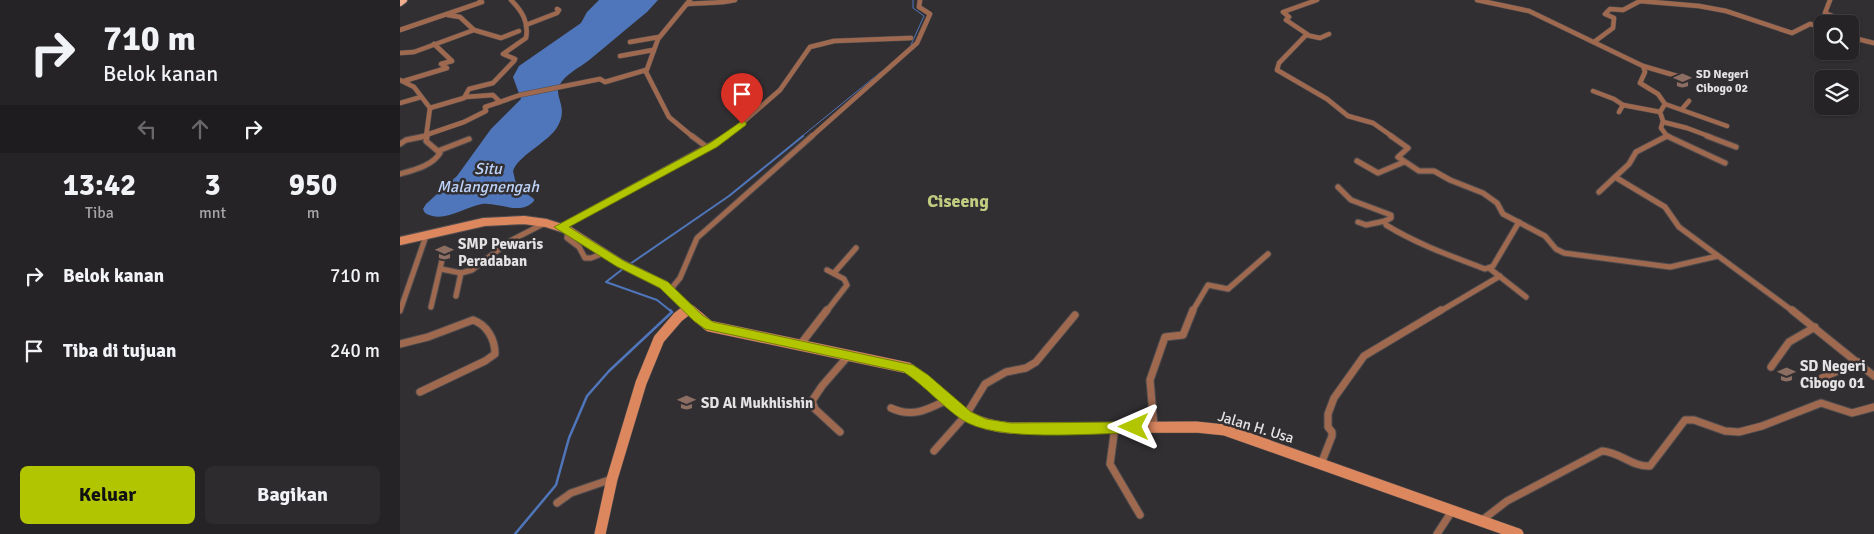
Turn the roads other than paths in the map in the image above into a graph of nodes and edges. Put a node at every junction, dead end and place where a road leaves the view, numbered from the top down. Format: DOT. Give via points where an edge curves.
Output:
graph roads {
  1 [pos="404,0"];
  2 [pos="483,0"];
  3 [pos="511,0"];
  4 [pos="690,0"];
  5 [pos="736,0"];
  6 [pos="920,0"];
  7 [pos="1317,0"];
  8 [pos="1477,0"];
  9 [pos="1830,0"];
  10 [pos="1638,1"];
  11 [pos="400,3"];
  12 [pos="687,4"];
  13 [pos="557,8"];
  14 [pos="448,15"];
  15 [pos="1830,15"];
  16 [pos="1814,25"];
  17 [pos="526,26"];
  18 [pos="400,30"];
  19 [pos="474,30"];
  20 [pos="519,31"];
  21 [pos="1329,34"];
  22 [pos="1306,35"];
  23 [pos="659,37"];
  24 [pos="911,38"];
  25 [pos="1859,39"];
  26 [pos="630,42"];
  27 [pos="1594,42"];
  28 [pos="1874,43"];
  29 [pos="434,44"];
  30 [pos="653,50"];
  31 [pos="400,53"];
  32 [pos="620,56"];
  33 [pos="1643,66"];
  34 [pos="646,70"];
  35 [pos="1677,76"];
  36 [pos="402,81"];
  37 [pos="1593,91"];
  38 [pos="422,97"];
  39 [pos="465,97"];
  40 [pos="1689,100"];
  41 [pos="500,102"];
  42 [pos="400,103"];
  43 [pos="1665,104"];
  44 [pos="1622,105"];
  45 [pos="430,108"];
  46 [pos="1682,109"];
  47 [pos="1619,112"];
  48 [pos="1660,112"];
  49 [pos="1663,122"];
  50 [pos="1727,126"];
  51 [pos="426,136"];
  52 [pos="1667,136"];
  53 [pos="470,139"];
  54 [pos="400,144"];
  55 [pos="706,146"];
  56 [pos="1736,147"];
  57 [pos="438,151"];
  58 [pos="1357,161"];
  59 [pos="1404,162"];
  60 [pos="1725,163"];
  61 [pos="400,174"];
  62 [pos="1615,177"];
  63 [pos="1338,187"];
  64 [pos="1599,192"];
  65 [pos="1385,221"];
  66 [pos="1358,222"];
  67 [pos="1519,222"];
  68 [pos="545,224"];
  69 [pos="564,229"];
  70 [pos="426,236"];
  71 [pos="400,241"];
  72 [pos="856,248"];
  73 [pos="604,253"];
  74 [pos="1268,254"];
  75 [pos="443,256"];
  76 [pos="1718,256"];
  77 [pos="1490,268"];
  78 [pos="441,269"];
  79 [pos="827,270"];
  80 [pos="461,273"];
  81 [pos="834,273"];
  82 [pos="1500,276"];
  83 [pos="670,290"];
  84 [pos="456,296"];
  85 [pos="1526,297"];
  86 [pos="431,307"];
  87 [pos="689,309"];
  88 [pos="400,311"];
  89 [pos="1075,315"];
  90 [pos="1815,327"];
  91 [pos="400,344"];
  92 [pos="800,345"];
  93 [pos="849,355"];
  94 [pos="1858,362"];
  95 [pos="1771,367"];
  96 [pos="1874,376"];
  97 [pos="1822,378"];
  98 [pos="420,392"];
  99 [pos="947,400"];
  100 [pos="891,408"];
  101 [pos="1874,408"];
  102 [pos="966,416"];
  103 [pos="1115,427"];
  104 [pos="1154,427"];
  105 [pos="840,432"];
  106 [pos="934,451"];
  107 [pos="1321,464"];
  108 [pos="612,479"];
  109 [pos="557,503"];
  110 [pos="1452,511"];
  111 [pos="1140,514"];
  112 [pos="1481,521"];
  113 [pos="1511,533"];
  114 [pos="600,534"];
  115 [pos="1437,534"];
  1 -- 11 [label="main road"];
  2 -- 14 [label="street"];
  3 -- 17 [label="street" via="525,16"];
  4 -- 12 [label="street"];
  5 -- 12 [label="street" via="720,4 710,1"];
  6 -- 83 [label="street" via="918,7 930,14 917,43 696,238 680,278"];
  7 -- 22 [label="street" via="1283,12 1289,17 1287,21"];
  8 -- 27 [label="street" via="1499,7 1524,9"];
  9 -- 15 [label="street" via="1825,13"];
  10 -- 16 [label="street" via="1720,9 1792,32"];
  10 -- 27 [label="street" via="1623,10 1613,8 1608,11 1605,14 1614,18 1613,28"];
  12 -- 23 [label="street"];
  13 -- 17 [label="street" via="556,13"];
  14 -- 18 [label="street"];
  14 -- 19 [label="street" via="460,16"];
  17 -- 39 [label="street" via="526,38 503,54 514,61 493,83 470,89"];
  19 -- 20 [label="street" via="502,38"];
  19 -- 29 [label="street"];
  21 -- 22 [label="street" via="1320,38"];
  22 -- 59 [label="street" via="1279,63 1277,70 1327,99 1348,116 1373,123 1408,148 1398,156"];
  23 -- 26 [label="street"];
  23 -- 30 [label="street"];
  24 -- 55 [label="street" via="830,42 810,47 780,90 734,131"];
  25 -- 28 [label="street"];
  27 -- 33 [label="street"];
  29 -- 31 [label="street" via="411,53"];
  29 -- 36 [label="street" via="452,61 441,64 447,68"];
  30 -- 32 [label="street"];
  30 -- 34 [label="street"];
  33 -- 35 [label="street"];
  33 -- 43 [label="street" via="1645,72 1640,83 1657,94"];
  34 -- 41 [label="street" via="605,82 600,79"];
  34 -- 55 [label="street" via="669,117"];
  36 -- 38 [label="street" via="414,87"];
  37 -- 44 [label="street"];
  38 -- 42 [label="street"];
  38 -- 45 [label="street"];
  39 -- 41 [label="street" via="493,95"];
  39 -- 45 [label="street"];
  40 -- 46 [label="street"];
  41 -- 51 [label="street" via="485,107 486,111 477,117"];
  43 -- 46 [label="street"];
  43 -- 48 [label="street"];
  44 -- 47 [label="street"];
  44 -- 48 [label="street"];
  45 -- 51 [label="street"];
  46 -- 50 [label="street"];
  48 -- 49 [label="street"];
  49 -- 52 [label="street" via="1661,128"];
  49 -- 56 [label="street"];
  51 -- 54 [label="street"];
  51 -- 57 [label="street" via="427,143"];
  52 -- 60 [label="street"];
  52 -- 62 [label="street" via="1636,152"];
  53 -- 57 [label="street"];
  55 -- 69 [label="street"];
  57 -- 61 [label="street" via="440,155 432,161"];
  58 -- 59 [label="street" via="1378,173"];
  59 -- 67 [label="street" via="1418,171 1434,171 1478,190 1494,200 1503,214"];
  62 -- 64 [label="street"];
  62 -- 76 [label="street" via="1665,207 1679,227"];
  63 -- 65 [label="street" via="1351,200 1391,215"];
  65 -- 66 [label="street" via="1366,225"];
  65 -- 77 [label="street" via="1386,225 1419,244 1485,269"];
  67 -- 76 [label="street" via="1545,236 1564,253 1670,266"];
  67 -- 77 [label="street"];
  68 -- 69 [label="street, Jalan H. Usa"];
  68 -- 70 [label="street, Jalan H. Usa" via="516,219 491,220"];
  68 -- 80 [label="street" via="510,241 475,269"];
  69 -- 73 [label="street, Jalan H. Usa"];
  69 -- 73 [label="street" via="567,238 579,247 585,258"];
  70 -- 71 [label="street, Jalan H. Usa"];
  70 -- 88 [label="street"];
  72 -- 81 [label="street"];
  73 -- 83 [label="street, Jalan H. Usa"];
  74 -- 104 [label="street" via="1228,288 1208,285 1195,304 1183,335 1165,337 1150,380"];
  75 -- 78 [label="street"];
  76 -- 90 [label="street"];
  77 -- 82 [label="street"];
  78 -- 80 [label="street"];
  78 -- 86 [label="street"];
  79 -- 81 [label="street"];
  80 -- 84 [label="street"];
  81 -- 92 [label="street" via="847,285"];
  82 -- 85 [label="street"];
  82 -- 107 [label="street" via="1364,356 1334,398 1327,423 1332,436"];
  83 -- 87 [label="street, Jalan H. Usa"];
  87 -- 92 [label="street, Jalan H. Usa" via="709,326"];
  87 -- 108 [label="street" via="678,316 659,339 632,406"];
  89 -- 102 [label="street" via="1036,362 984,384"];
  90 -- 94 [label="street"];
  90 -- 95 [label="street" via="1784,345"];
  91 -- 98 [label="street" via="473,320 478,321 493,338 495,354"];
  92 -- 93 [label="street, Jalan H. Usa"];
  93 -- 99 [label="street, Jalan H. Usa" via="908,368"];
  93 -- 105 [label="street" via="812,401 815,409"];
  94 -- 96 [label="street"];
  94 -- 97 [label="street"];
  99 -- 100 [label="street" via="916,414 901,414"];
  99 -- 102 [label="street, Jalan H. Usa"];
  101 -- 112 [label="street" via="1859,414 1850,413 1821,402 1738,432 1685,420 1650,466 1639,466 1615,452 1602,451 1507,501"];
  102 -- 103 [label="street, Jalan H. Usa" via="984,424 1011,428"];
  102 -- 106 [label="street"];
  103 -- 104 [label="street, Jalan H. Usa"];
  103 -- 111 [label="street" via="1110,464"];
  104 -- 107 [label="street, Jalan H. Usa" via="1225,430"];
  107 -- 110 [label="street, Jalan H. Usa"];
  108 -- 109 [label="street" via="571,493"];
  108 -- 114 [label="street"];
  110 -- 112 [label="street, Jalan H. Usa"];
  110 -- 115 [label="street"];
  112 -- 113 [label="street, Jalan H. Usa"];
}
